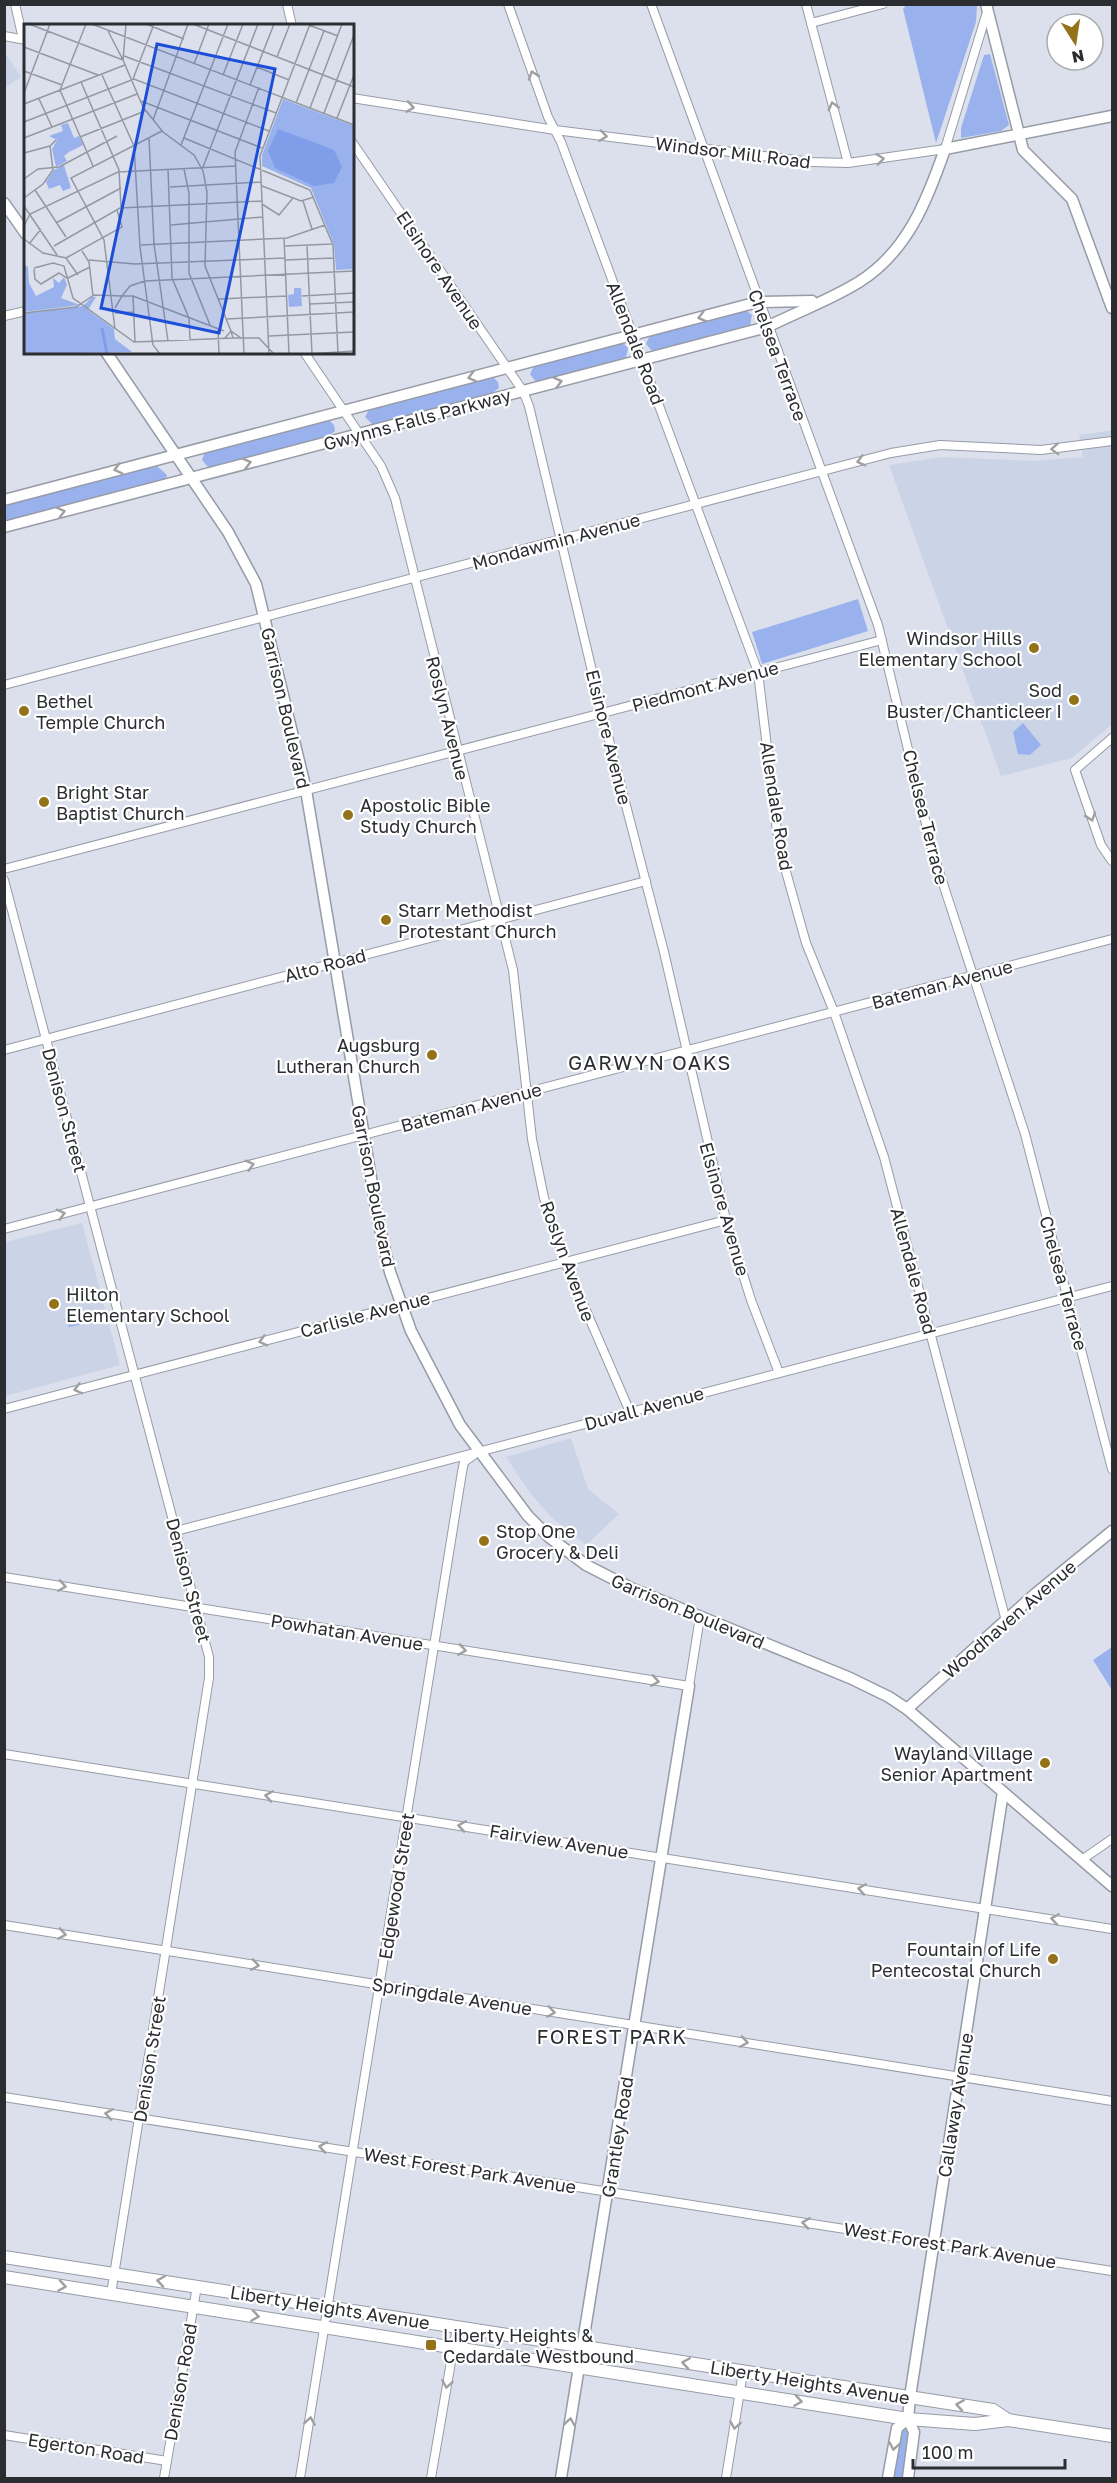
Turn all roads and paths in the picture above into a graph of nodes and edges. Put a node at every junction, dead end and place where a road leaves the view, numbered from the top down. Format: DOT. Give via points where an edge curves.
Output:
graph roads {
  1 [pos="15,4"];
  2 [pos="287,4"];
  3 [pos="508,4"];
  4 [pos="651,4"];
  5 [pos="806,4"];
  6 [pos="884,4"];
  7 [pos="987,8"];
  8 [pos="811,23"];
  9 [pos="292,24"];
  10 [pos="4,36"];
  11 [pos="24,40"];
  12 [pos="354,98"];
  13 [pos="1113,116"];
  14 [pos="555,130"];
  15 [pos="1019,135"];
  16 [pos="354,145"];
  17 [pos="702,148"];
  18 [pos="945,149"];
  19 [pos="848,163"];
  20 [pos="4,203"];
  21 [pos="24,231"];
  22 [pos="824,298"];
  23 [pos="758,302"];
  24 [pos="1113,308"];
  25 [pos="24,311"];
  26 [pos="4,316"];
  27 [pos="767,327"];
  28 [pos="632,335"];
  29 [pos="107,354"];
  30 [pos="305,354"];
  31 [pos="642,360"];
  32 [pos="507,368"];
  33 [pos="523,392"];
  34 [pos="344,410"];
  35 [pos="360,434"];
  36 [pos="1113,441"];
  37 [pos="175,454"];
  38 [pos="821,471"];
  39 [pos="190,478"];
  40 [pos="4,500"];
  41 [pos="696,504"];
  42 [pos="4,527"];
  43 [pos="560,540"];
  44 [pos="414,578"];
  45 [pos="265,617"];
  46 [pos="882,640"];
  47 [pos="758,672"];
  48 [pos="4,685"];
  49 [pos="602,713"];
  50 [pos="1113,738"];
  51 [pos="456,751"];
  52 [pos="306,790"];
  53 [pos="1113,861"];
  54 [pos="4,869"];
  55 [pos="4,880"];
  56 [pos="646,881"];
  57 [pos="500,919"];
  58 [pos="1113,939"];
  59 [pos="334,963"];
  60 [pos="972,976"];
  61 [pos="834,1012"];
  62 [pos="46,1039"];
  63 [pos="4,1050"];
  64 [pos="688,1050"];
  65 [pos="527,1092"];
  66 [pos="363,1135"];
  67 [pos="91,1206"];
  68 [pos="726,1220"];
  69 [pos="4,1229"];
  70 [pos="565,1262"];
  71 [pos="1113,1286"];
  72 [pos="1068,1298"];
  73 [pos="401,1305"];
  74 [pos="931,1333"];
  75 [pos="779,1373"];
  76 [pos="135,1375"];
  77 [pos="4,1409"];
  78 [pos="630,1412"];
  79 [pos="478,1452"];
  80 [pos="1113,1470"];
  81 [pos="176,1531"];
  82 [pos="1113,1531"];
  83 [pos="4,1577"];
  84 [pos="196,1606"];
  85 [pos="700,1617"];
  86 [pos="1006,1621"];
  87 [pos="434,1646"];
  88 [pos="689,1686"];
  89 [pos="907,1709"];
  90 [pos="4,1754"];
  91 [pos="192,1784"];
  92 [pos="1004,1792"];
  93 [pos="407,1817"];
  94 [pos="1113,1839"];
  95 [pos="662,1857"];
  96 [pos="1083,1859"];
  97 [pos="1113,1886"];
  98 [pos="985,1908"];
  99 [pos="4,1925"];
  100 [pos="1113,1929"];
  101 [pos="166,1951"];
  102 [pos="380,1985"];
  103 [pos="635,2025"];
  104 [pos="959,2077"];
  105 [pos="4,2097"];
  106 [pos="1113,2101"];
  107 [pos="139,2118"];
  108 [pos="353,2152"];
  109 [pos="608,2192"];
  110 [pos="934,2243"];
  111 [pos="4,2257"];
  112 [pos="1113,2271"];
  113 [pos="115,2274"];
  114 [pos="4,2277"];
  115 [pos="197,2286"];
  116 [pos="111,2294"];
  117 [pos="193,2306"];
  118 [pos="329,2307"];
  119 [pos="325,2327"];
  120 [pos="457,2327"];
  121 [pos="453,2347"];
  122 [pos="583,2347"];
  123 [pos="579,2366"];
  124 [pos="743,2372"];
  125 [pos="740,2391"];
  126 [pos="910,2397"];
  127 [pos="908,2419"];
  128 [pos="1008,2420"];
  129 [pos="4,2435"];
  130 [pos="1113,2436"];
  131 [pos="167,2461"];
  132 [pos="164,2478"];
  133 [pos="300,2478"];
  134 [pos="431,2478"];
  135 [pos="561,2478"];
  136 [pos="726,2478"];
  137 [pos="888,2478"];
  138 [pos="908,2478"];
  1 -- 11 [label="street"];
  2 -- 9 [label="street"];
  14 -- 3 [label="street, Allendale Road, one-way"];
  4 -- 17 [label="street, Chelsea Terrace"];
  5 -- 8 [label="street"];
  6 -- 8 [label="street"];
  7 -- 15 [label="main road"];
  7 -- 18 [label="street, Gwynns Falls Parkway"];
  19 -- 8 [label="street, one-way"];
  10 -- 11 [label="street"];
  12 -- 14 [label="street, Windsor Mill Road, one-way"];
  13 -- 15 [label="main road, Windsor Mill Road"];
  14 -- 17 [label="street, Windsor Mill Road, one-way"];
  14 -- 28 [label="street, Allendale Road"];
  15 -- 18 [label="main road, Windsor Mill Road"];
  15 -- 24 [label="main road" via="1023,150 1072,199"];
  16 -- 32 [label="street, Elsinore Avenue"];
  17 -- 19 [label="street, Windsor Mill Road" via="779,159"];
  17 -- 23 [label="street, Chelsea Terrace"];
  19 -- 18 [label="street, Windsor Mill Road, one-way"];
  18 -- 22 [label="main road, Gwynns Falls Parkway" via="930,193 903,240 860,282"];
  20 -- 21 [label="main road"];
  22 -- 23 [label="main road, Gwynns Falls Parkway" via="800,303"];
  22 -- 27 [label="main road, Gwynns Falls Parkway"];
  23 -- 27 [label="street, Chelsea Terrace"];
  23 -- 28 [label="main road, Gwynns Falls Parkway, one-way"];
  25 -- 26 [label="street"];
  27 -- 31 [label="main road, Gwynns Falls Parkway"];
  27 -- 38 [label="street, Chelsea Terrace"];
  28 -- 31 [label="street, Allendale Road"];
  28 -- 32 [label="main road, Gwynns Falls Parkway"];
  29 -- 37 [label="main road, Garrison Boulevard"];
  30 -- 34 [label="street, Roslyn Avenue"];
  33 -- 31 [label="main road, Gwynns Falls Parkway, one-way"];
  31 -- 41 [label="street, Allendale Road"];
  32 -- 33 [label="street, Elsinore Avenue"];
  32 -- 34 [label="main road, Gwynns Falls Parkway, one-way"];
  33 -- 35 [label="main road, Gwynns Falls Parkway"];
  33 -- 43 [label="street, Elsinore Avenue"];
  34 -- 35 [label="street, Roslyn Avenue"];
  34 -- 37 [label="main road, Gwynns Falls Parkway"];
  39 -- 35 [label="main road, Gwynns Falls Parkway, one-way"];
  35 -- 44 [label="street, Roslyn Avenue" via="389,481"];
  36 -- 38 [label="street, Mondawmin Avenue, one-way" via="1041,450 940,445"];
  37 -- 39 [label="main road, Garrison Boulevard"];
  37 -- 40 [label="main road, Gwynns Falls Parkway, one-way"];
  38 -- 41 [label="street, Mondawmin Avenue"];
  38 -- 46 [label="street, Chelsea Terrace"];
  42 -- 39 [label="main road, Gwynns Falls Parkway, one-way"];
  39 -- 45 [label="main road, Garrison Boulevard" via="249,566"];
  41 -- 43 [label="street, Mondawmin Avenue"];
  41 -- 47 [label="street, Allendale Road"];
  43 -- 44 [label="street, Mondawmin Avenue"];
  43 -- 49 [label="street, Elsinore Avenue"];
  44 -- 45 [label="street, Mondawmin Avenue"];
  44 -- 51 [label="street, Roslyn Avenue"];
  45 -- 48 [label="street, Mondawmin Avenue"];
  45 -- 52 [label="main road, Garrison Boulevard"];
  46 -- 47 [label="street, Piedmont Avenue"];
  46 -- 60 [label="street, Chelsea Terrace" via="933,853"];
  47 -- 49 [label="street, Piedmont Avenue"];
  47 -- 61 [label="street, Allendale Road" via="785,868 806,944"];
  49 -- 51 [label="street, Piedmont Avenue"];
  49 -- 56 [label="street, Elsinore Avenue"];
  50 -- 53 [label="street, one-way" via="1075,770 1101,845"];
  51 -- 52 [label="street, Piedmont Avenue"];
  51 -- 57 [label="street, Roslyn Avenue"];
  52 -- 54 [label="street, Piedmont Avenue"];
  52 -- 59 [label="main road, Garrison Boulevard"];
  55 -- 62 [label="street, Denison Street"];
  56 -- 57 [label="street, Alto Road"];
  56 -- 64 [label="street, Elsinore Avenue"];
  57 -- 59 [label="street, Alto Road"];
  57 -- 65 [label="street, Roslyn Avenue" via="518,999"];
  58 -- 60 [label="street, Bateman Avenue"];
  59 -- 62 [label="street, Alto Road"];
  59 -- 66 [label="main road, Garrison Boulevard"];
  60 -- 61 [label="street, Bateman Avenue"];
  60 -- 72 [label="street, Chelsea Terrace" via="1025,1134"];
  61 -- 64 [label="street, Bateman Avenue"];
  61 -- 74 [label="street, Allendale Road" via="884,1157"];
  62 -- 63 [label="street, Alto Road"];
  62 -- 67 [label="street, Denison Street"];
  64 -- 65 [label="street, Bateman Avenue"];
  64 -- 68 [label="street, Elsinore Avenue"];
  65 -- 66 [label="street, Bateman Avenue"];
  65 -- 70 [label="street, Roslyn Avenue" via="537,1169"];
  67 -- 66 [label="street, Bateman Avenue, one-way"];
  66 -- 73 [label="main road, Garrison Boulevard" via="383,1247"];
  69 -- 67 [label="street, Bateman Avenue, one-way"];
  67 -- 76 [label="street, Denison Street"];
  68 -- 70 [label="street, Carlisle Avenue"];
  68 -- 75 [label="street, Elsinore Avenue"];
  70 -- 73 [label="street, Carlisle Avenue"];
  70 -- 78 [label="street, Roslyn Avenue"];
  71 -- 72 [label="street, Duvall Avenue"];
  72 -- 74 [label="street, Duvall Avenue"];
  72 -- 80 [label="street, Chelsea Terrace"];
  73 -- 76 [label="street, Carlisle Avenue, one-way"];
  73 -- 79 [label="main road, Garrison Boulevard" via="429,1369"];
  74 -- 75 [label="street, Duvall Avenue"];
  74 -- 86 [label="street, Allendale Road"];
  75 -- 78 [label="street, Duvall Avenue"];
  76 -- 77 [label="street, Carlisle Avenue, one-way"];
  76 -- 81 [label="street, Denison Street"];
  78 -- 79 [label="street, Duvall Avenue"];
  79 -- 81 [label="street, Duvall Avenue"];
  79 -- 85 [label="main road, Garrison Boulevard" via="528,1516 567,1551 603,1575"];
  79 -- 87 [label="street, Edgewood Street" via="464,1462"];
  81 -- 84 [label="street, Denison Street"];
  82 -- 86 [label="main road, Woodhaven Avenue"];
  83 -- 84 [label="street, Powhatan Avenue, one-way"];
  84 -- 87 [label="street, Powhatan Avenue"];
  84 -- 91 [label="street, Denison Street" via="210,1668"];
  85 -- 88 [label="street, Grantley Road"];
  85 -- 89 [label="main road, Garrison Boulevard" via="850,1678"];
  86 -- 89 [label="main road, Woodhaven Avenue"];
  87 -- 88 [label="street, Powhatan Avenue, one-way"];
  87 -- 93 [label="street, Edgewood Street"];
  88 -- 95 [label="main road, Grantley Road"];
  89 -- 92 [label="main road, Garrison Boulevard"];
  90 -- 91 [label="street, Fairview Avenue"];
  93 -- 91 [label="street, Fairview Avenue, one-way"];
  91 -- 101 [label="street, Denison Street"];
  92 -- 96 [label="main road, Garrison Boulevard"];
  92 -- 98 [label="main road, Callaway Avenue"];
  95 -- 93 [label="street, Fairview Avenue, one-way"];
  93 -- 102 [label="street, Edgewood Street"];
  94 -- 96 [label="street"];
  98 -- 95 [label="street, Fairview Avenue, one-way"];
  95 -- 103 [label="main road, Grantley Road"];
  96 -- 97 [label="main road, Garrison Boulevard"];
  100 -- 98 [label="street, Fairview Avenue, one-way"];
  98 -- 104 [label="main road, Callaway Avenue"];
  99 -- 101 [label="street, Springdale Avenue, one-way"];
  101 -- 102 [label="street, Springdale Avenue, one-way"];
  101 -- 107 [label="street, Denison Street"];
  102 -- 103 [label="street, Springdale Avenue, one-way"];
  102 -- 108 [label="street, Edgewood Street"];
  103 -- 104 [label="street, Springdale Avenue, one-way"];
  103 -- 109 [label="main road, Grantley Road"];
  104 -- 106 [label="street, Springdale Avenue"];
  104 -- 110 [label="main road, Callaway Avenue"];
  107 -- 105 [label="street, West Forest Park Avenue, one-way"];
  108 -- 107 [label="street, West Forest Park Avenue, one-way"];
  107 -- 113 [label="street, Denison Street"];
  108 -- 109 [label="street, West Forest Park Avenue"];
  108 -- 118 [label="street, Edgewood Street"];
  110 -- 109 [label="street, West Forest Park Avenue, one-way"];
  109 -- 122 [label="main road, Grantley Road"];
  110 -- 112 [label="street, West Forest Park Avenue"];
  110 -- 126 [label="main road, Callaway Avenue"];
  111 -- 113 [label="main road, Liberty Heights Avenue"];
  115 -- 113 [label="main road, Liberty Heights Avenue, one-way"];
  113 -- 116 [label="street, Denison Street"];
  114 -- 116 [label="main road, Liberty Heights Avenue, one-way"];
  115 -- 117 [label="street, Denison Road"];
  115 -- 118 [label="main road, Liberty Heights Avenue"];
  116 -- 117 [label="main road, Liberty Heights Avenue"];
  117 -- 119 [label="main road, Liberty Heights Avenue, one-way"];
  117 -- 131 [label="street, Denison Road"];
  118 -- 119 [label="street, Edgewood Street"];
  118 -- 120 [label="main road, Liberty Heights Avenue"];
  119 -- 121 [label="main road, Liberty Heights Avenue"];
  133 -- 119 [label="street, Edgewood Street, one-way"];
  120 -- 121 [label="street"];
  120 -- 122 [label="main road, Liberty Heights Avenue"];
  121 -- 123 [label="main road, Liberty Heights Avenue"];
  121 -- 134 [label="street, one-way"];
  122 -- 123 [label="main road, Grantley Road"];
  124 -- 122 [label="main road, Liberty Heights Avenue, one-way"];
  123 -- 125 [label="main road, Liberty Heights Avenue"];
  135 -- 123 [label="main road, Grantley Road, one-way"];
  124 -- 125 [label="street"];
  124 -- 126 [label="main road, Liberty Heights Avenue"];
  125 -- 127 [label="main road, Liberty Heights Avenue, one-way"];
  125 -- 136 [label="street, one-way"];
  126 -- 127 [label="main road, Callaway Avenue"];
  128 -- 126 [label="main road, Liberty Heights Avenue, one-way" via="993,2410"];
  127 -- 128 [label="main road, Liberty Heights Avenue" via="975,2424"];
  127 -- 137 [label="main road, Callaway Avenue, one-way" via="897,2428"];
  127 -- 138 [label="main road, Callaway Avenue" via="914,2432"];
  128 -- 130 [label="main road, Liberty Heights Avenue"];
  129 -- 131 [label="street, Egerton Road"];
  131 -- 132 [label="street, Denison Road"];
}
